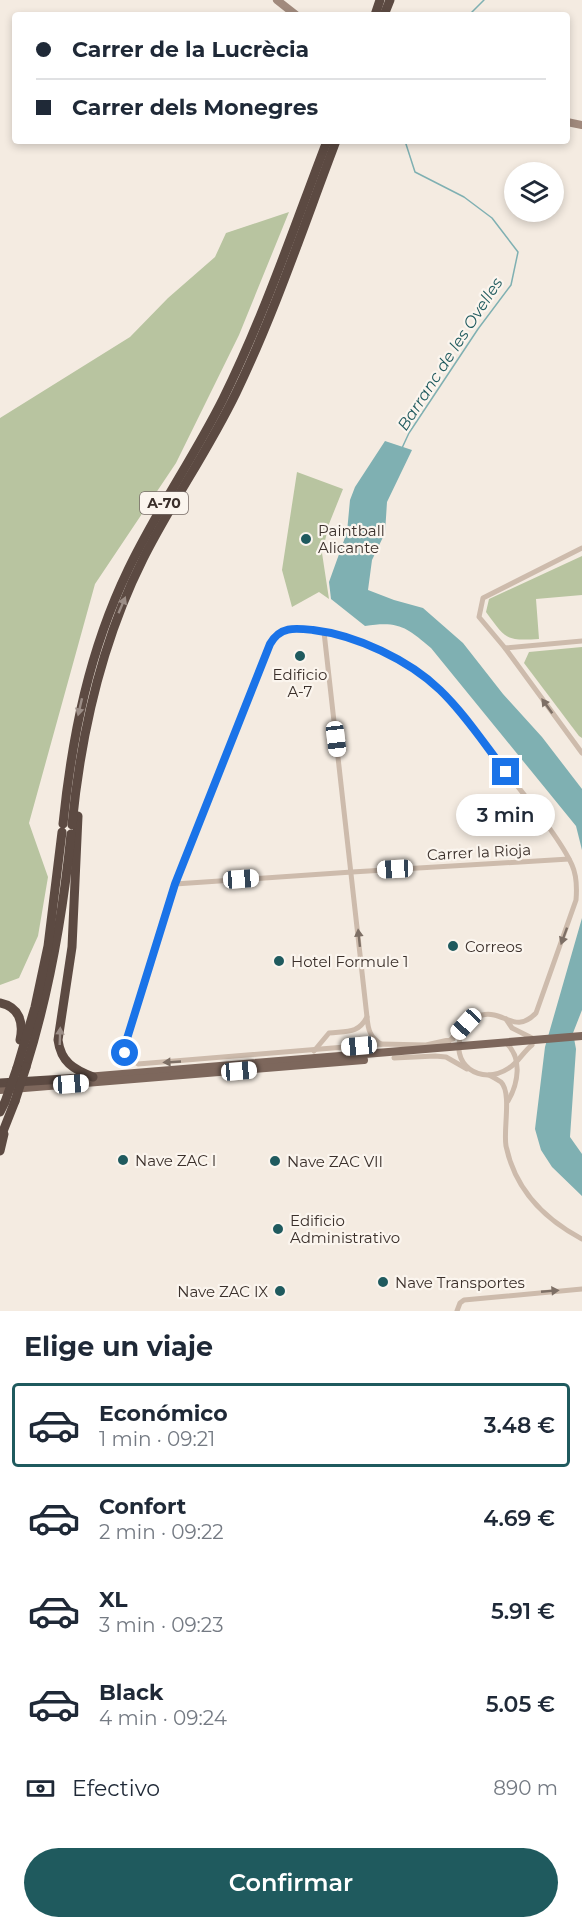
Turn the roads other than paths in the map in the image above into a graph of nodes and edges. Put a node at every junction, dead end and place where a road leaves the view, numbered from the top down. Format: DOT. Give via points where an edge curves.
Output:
graph roads {
  1 [pos="277,0"];
  2 [pos="292,12"];
  3 [pos="326,144"];
  4 [pos="335,144"];
  5 [pos="311,195"];
  6 [pos="582,548"];
  7 [pos="324,632"];
  8 [pos="582,641"];
  9 [pos="505,648"];
  10 [pos="95,684"];
  11 [pos="579,747"];
  12 [pos="582,753"];
  13 [pos="67,828"];
  14 [pos="569,859"];
  15 [pos="352,872"];
  16 [pos="175,884"];
  17 [pos="0,1003"];
  18 [pos="368,1017"];
  19 [pos="506,1019"];
  20 [pos="466,1024"];
  21 [pos="580,1038"];
  22 [pos="534,1043"];
  23 [pos="381,1044"];
  24 [pos="457,1045"];
  25 [pos="508,1045"];
  26 [pos="433,1047"];
  27 [pos="314,1051"];
  28 [pos="242,1057"];
  29 [pos="226,1058"];
  30 [pos="394,1058"];
  31 [pos="201,1060"];
  32 [pos="306,1060"];
  33 [pos="278,1062"];
  34 [pos="516,1062"];
  35 [pos="218,1067"];
  36 [pos="18,1068"];
  37 [pos="469,1070"];
  38 [pos="489,1075"];
  39 [pos="93,1077"];
  40 [pos="81,1078"];
  41 [pos="0,1086"];
  42 [pos="5,1102"];
  43 [pos="507,1102"];
  44 [pos="0,1112"];
  45 [pos="8,1120"];
  46 [pos="0,1139"];
  47 [pos="0,1151"];
  48 [pos="582,1239"];
  49 [pos="582,1288"];
  50 [pos="457,1311"];
  1 -- 2 [label="street"];
  3 -- 5 [label="highway, A-70"];
  4 -- 5 [label="highway, A-70"];
  10 -- 5 [label="highway, A-70, one-way" via="110,634 143,558 200,460 266,325"];
  5 -- 13 [label="highway, A-70, one-way" via="223,398 140,547 106,620 80,707 71,755"];
  6 -- 9 [label="street" via="483,598 480,617"];
  7 -- 14 [label="street" via="389,656 440,690 521,790"];
  7 -- 15 [label="street"];
  7 -- 16 [label="street" via="297,628 280,632 270,644"];
  8 -- 9 [label="street"];
  11 -- 9 [label="street, one-way"];
  10 -- 13 [label="highway, A-70"];
  39 -- 10 [label="highway, one-way" via="66,1062 58,1040 72,947 81,777"];
  11 -- 12 [label="street"];
  13 -- 36 [label="highway, A-70" via="66,888 55,956 42,1013"];
  14 -- 15 [label="street, Carrer la Rioja"];
  14 -- 19 [label="street, one-way" via="577,884 576,900 539,1007 524,1022"];
  15 -- 16 [label="street, Carrer la Rioja"];
  18 -- 15 [label="street, one-way"];
  31 -- 16 [label="street, one-way" via="138,1064 125,1053"];
  17 -- 36 [label="highway" via="14,1009 21,1019"];
  18 -- 23 [label="street" via="368,1029"];
  18 -- 27 [label="street" via="356,1030 329,1032"];
  19 -- 20 [label="street" via="485,1014"];
  19 -- 22 [label="street"];
  20 -- 24 [label="street"];
  20 -- 24 [label="street"];
  21 -- 22 [label="main road"];
  22 -- 25 [label="main road"];
  22 -- 34 [label="street"];
  23 -- 26 [label="street"];
  23 -- 27 [label="street"];
  24 -- 25 [label="main road"];
  24 -- 26 [label="main road"];
  24 -- 26 [label="street"];
  24 -- 30 [label="main road"];
  24 -- 37 [label="street"];
  25 -- 34 [label="street"];
  26 -- 32 [label="main road"];
  27 -- 28 [label="street"];
  27 -- 32 [label="street"];
  28 -- 29 [label="street"];
  28 -- 33 [label="street"];
  29 -- 31 [label="street"];
  29 -- 35 [label="street"];
  30 -- 37 [label="street" via="446,1057"];
  30 -- 41 [label="main road"];
  31 -- 35 [label="street"];
  32 -- 33 [label="main road"];
  33 -- 35 [label="main road"];
  34 -- 38 [label="street"];
  34 -- 43 [label="street" via="518,1075"];
  35 -- 39 [label="main road"];
  36 -- 42 [label="highway, A-70, bridge"];
  36 -- 42 [label="highway"];
  37 -- 38 [label="street"];
  38 -- 43 [label="street" via="503,1083"];
  39 -- 40 [label="main road"];
  40 -- 41 [label="highway"];
  42 -- 44 [label="highway, A-70"];
  42 -- 45 [label="highway, A-70"];
  43 -- 48 [label="street" via="506,1144 526,1193 539,1210"];
  45 -- 46 [label="highway, A-70"];
  45 -- 47 [label="highway"];
  50 -- 49 [label="street, one-way" via="460,1303 470,1299"];
}
